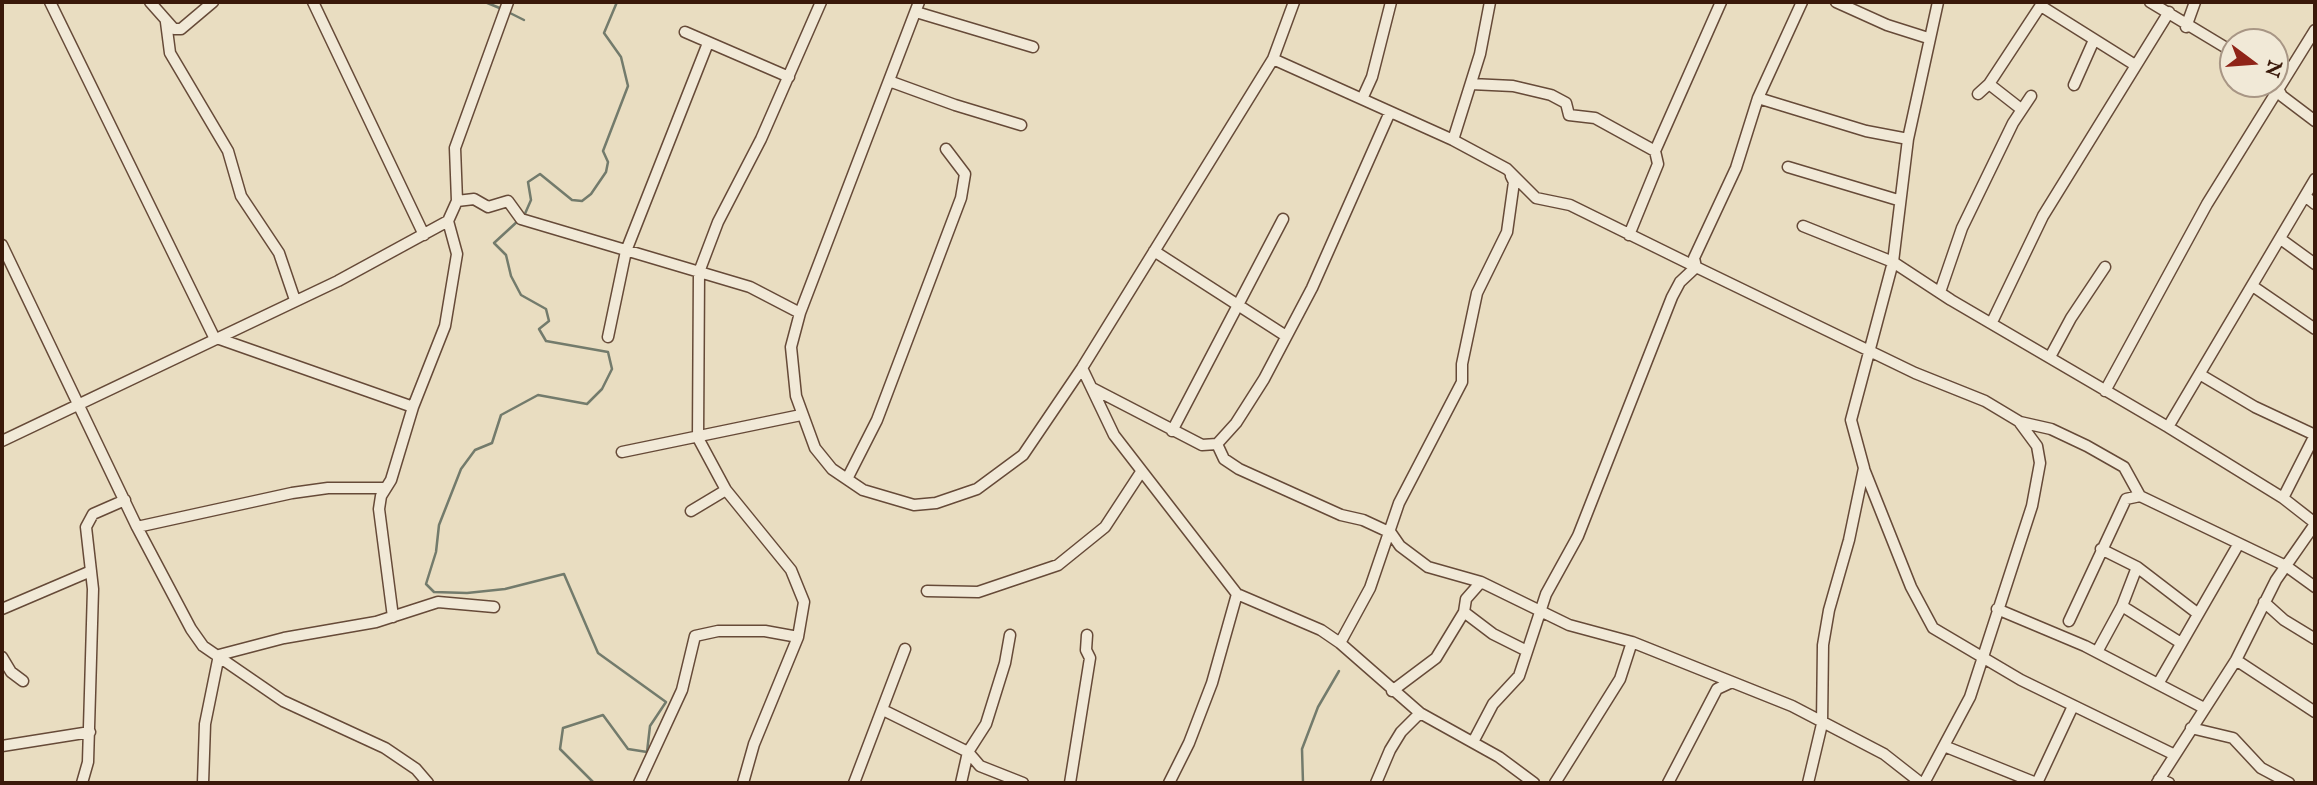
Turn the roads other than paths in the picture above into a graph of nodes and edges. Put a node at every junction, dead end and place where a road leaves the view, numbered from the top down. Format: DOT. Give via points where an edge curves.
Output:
graph roads {
  1 [pos="50,2"];
  2 [pos="150,2"];
  3 [pos="213,2"];
  4 [pos="313,2"];
  5 [pos="508,2"];
  6 [pos="821,2"];
  7 [pos="1294,2"];
  8 [pos="1391,2"];
  9 [pos="1490,2"];
  10 [pos="1721,2"];
  11 [pos="1802,2"];
  12 [pos="1836,2"];
  13 [pos="1938,2"];
  14 [pos="2150,2"];
  15 [pos="2195,2"];
  16 [pos="2042,4"];
  17 [pos="918,7"];
  18 [pos="2169,12"];
  19 [pos="166,22"];
  20 [pos="2186,27"];
  21 [pos="2315,30"];
  22 [pos="685,32"];
  23 [pos="1928,37"];
  24 [pos="2094,40"];
  25 [pos="708,43"];
  26 [pos="2219,45"];
  27 [pos="1033,47"];
  28 [pos="1273,59"];
  29 [pos="2134,65"];
  30 [pos="2289,67"];
  31 [pos="789,77"];
  32 [pos="889,81"];
  33 [pos="1471,84"];
  34 [pos="1989,84"];
  35 [pos="2074,85"];
  36 [pos="1978,94"];
  37 [pos="2031,96"];
  38 [pos="2268,98"];
  39 [pos="2284,98"];
  40 [pos="1362,99"];
  41 [pos="1758,99"];
  42 [pos="2021,109"];
  43 [pos="1391,112"];
  44 [pos="2315,121"];
  45 [pos="1021,125"];
  46 [pos="1908,139"];
  47 [pos="1453,140"];
  48 [pos="946,149"];
  49 [pos="1655,150"];
  50 [pos="1788,167"];
  51 [pos="1507,169"];
  52 [pos="2315,179"];
  53 [pos="2305,196"];
  54 [pos="1898,200"];
  55 [pos="457,201"];
  56 [pos="2315,204"];
  57 [pos="1283,219"];
  58 [pos="448,221"];
  59 [pos="1803,226"];
  60 [pos="424,235"];
  61 [pos="1629,235"];
  62 [pos="2282,240"];
  63 [pos="2,245"];
  64 [pos="625,251"];
  65 [pos="1154,251"];
  66 [pos="1893,262"];
  67 [pos="2315,264"];
  68 [pos="1696,267"];
  69 [pos="2105,267"];
  70 [pos="699,272"];
  71 [pos="2254,287"];
  72 [pos="1940,292"];
  73 [pos="295,300"];
  74 [pos="1238,307"];
  75 [pos="800,313"];
  76 [pos="1992,323"];
  77 [pos="2315,329"];
  78 [pos="1286,336"];
  79 [pos="214,337"];
  80 [pos="608,337"];
  81 [pos="1868,351"];
  82 [pos="2050,357"];
  83 [pos="1082,368"];
  84 [pos="2201,376"];
  85 [pos="1091,388"];
  86 [pos="2105,391"];
  87 [pos="78,403"];
  88 [pos="413,407"];
  89 [pos="801,415"];
  90 [pos="2020,422"];
  91 [pos="2168,427"];
  92 [pos="1172,431"];
  93 [pos="2315,435"];
  94 [pos="698,438"];
  95 [pos="2,440"];
  96 [pos="1217,444"];
  97 [pos="622,452"];
  98 [pos="1864,468"];
  99 [pos="1141,472"];
  100 [pos="847,479"];
  101 [pos="384,488"];
  102 [pos="726,489"];
  103 [pos="2140,496"];
  104 [pos="2283,498"];
  105 [pos="125,500"];
  106 [pos="691,511"];
  107 [pos="2315,524"];
  108 [pos="136,527"];
  109 [pos="1391,533"];
  110 [pos="2238,545"];
  111 [pos="2101,549"];
  112 [pos="2286,566"];
  113 [pos="2137,567"];
  114 [pos="91,571"];
  115 [pos="1481,582"];
  116 [pos="2315,587"];
  117 [pos="926,591"];
  118 [pos="1237,594"];
  119 [pos="2264,602"];
  120 [pos="2122,606"];
  121 [pos="494,607"];
  122 [pos="2,609"];
  123 [pos="1540,610"];
  124 [pos="1997,610"];
  125 [pos="1464,612"];
  126 [pos="2197,613"];
  127 [pos="393,617"];
  128 [pos="2069,621"];
  129 [pos="1010,635"];
  130 [pos="1087,635"];
  131 [pos="797,637"];
  132 [pos="2315,639"];
  133 [pos="1632,642"];
  134 [pos="1340,643"];
  135 [pos="2181,643"];
  136 [pos="905,649"];
  137 [pos="1527,651"];
  138 [pos="2097,652"];
  139 [pos="219,655"];
  140 [pos="1982,656"];
  141 [pos="2,657"];
  142 [pos="2236,660"];
  143 [pos="23,681"];
  144 [pos="1732,682"];
  145 [pos="2158,684"];
  146 [pos="1392,691"];
  147 [pos="2073,706"];
  148 [pos="2204,708"];
  149 [pos="883,710"];
  150 [pos="2315,712"];
  151 [pos="1420,713"];
  152 [pos="1822,724"];
  153 [pos="2191,728"];
  154 [pos="90,732"];
  155 [pos="1473,742"];
  156 [pos="2,746"];
  157 [pos="1944,746"];
  158 [pos="968,752"];
  159 [pos="2175,755"];
  160 [pos="2162,782"];
  161 [pos="82,783"];
  162 [pos="203,783"];
  163 [pos="428,783"];
  164 [pos="639,783"];
  165 [pos="743,783"];
  166 [pos="854,783"];
  167 [pos="961,783"];
  168 [pos="1023,783"];
  169 [pos="1070,783"];
  170 [pos="1168,783"];
  171 [pos="1376,783"];
  172 [pos="1534,783"];
  173 [pos="1556,783"];
  174 [pos="1668,783"];
  175 [pos="1808,783"];
  176 [pos="1922,783"];
  177 [pos="2036,783"];
  178 [pos="2289,783"];
  1 -- 79 [label="street"];
  2 -- 19 [label="street"];
  3 -- 19 [label="street" via="181,29"];
  4 -- 60 [label="street"];
  5 -- 55 [label="street" via="455,149"];
  6 -- 31 [label="street"];
  7 -- 28 [label="street"];
  8 -- 40 [label="street"];
  9 -- 33 [label="street"];
  10 -- 49 [label="street"];
  11 -- 41 [label="street"];
  12 -- 23 [label="street" via="1876,21"];
  13 -- 23 [label="street"];
  14 -- 18 [label="street"];
  15 -- 20 [label="street"];
  16 -- 24 [label="street"];
  16 -- 34 [label="street"];
  17 -- 27 [label="street"];
  17 -- 32 [label="street"];
  18 -- 20 [label="street"];
  18 -- 29 [label="street"];
  19 -- 73 [label="street" via="170,52 228,151 241,196 279,254"];
  20 -- 26 [label="street"];
  21 -- 30 [label="street"];
  22 -- 25 [label="street"];
  23 -- 46 [label="street"];
  24 -- 29 [label="street"];
  24 -- 35 [label="street"];
  25 -- 31 [label="street"];
  25 -- 64 [label="street"];
  28 -- 40 [label="street"];
  28 -- 65 [label="street"];
  29 -- 76 [label="street" via="2043,216"];
  31 -- 70 [label="street" via="718,222"];
  32 -- 45 [label="street"];
  32 -- 75 [label="street"];
  33 -- 47 [label="street"];
  33 -- 49 [label="street" via="1513,86 1551,95 1566,103 1569,115 1595,118"];
  34 -- 36 [label="street"];
  34 -- 42 [label="street"];
  37 -- 42 [label="street"];
  38 -- 86 [label="street"];
  39 -- 44 [label="street"];
  40 -- 43 [label="street"];
  41 -- 46 [label="street"];
  41 -- 68 [label="street" via="1735,168 1694,258"];
  42 -- 72 [label="street" via="1962,228"];
  43 -- 47 [label="street"];
  43 -- 78 [label="street"];
  46 -- 54 [label="street"];
  47 -- 51 [label="street"];
  48 -- 100 [label="street" via="965,174 961,198 881,408"];
  49 -- 61 [label="street" via="1658,164"];
  50 -- 54 [label="street"];
  51 -- 61 [label="street" via="1536,198 1570,205"];
  51 -- 109 [label="street" via="1514,182 1507,232 1477,293 1462,382 1399,503"];
  52 -- 53 [label="street"];
  53 -- 56 [label="street"];
  53 -- 62 [label="street"];
  54 -- 66 [label="street"];
  55 -- 58 [label="street"];
  55 -- 64 [label="street" via="474,199 488,206 508,201 522,219"];
  57 -- 74 [label="street"];
  58 -- 60 [label="street"];
  58 -- 88 [label="street" via="457,254 445,326"];
  59 -- 66 [label="street"];
  60 -- 73 [label="street"];
  61 -- 68 [label="street"];
  62 -- 67 [label="street"];
  62 -- 71 [label="street"];
  63 -- 87 [label="street"];
  64 -- 70 [label="street"];
  64 -- 80 [label="street"];
  65 -- 74 [label="street"];
  65 -- 83 [label="street"];
  66 -- 72 [label="street"];
  66 -- 81 [label="street"];
  68 -- 81 [label="street"];
  68 -- 123 [label="street" via="1672,297 1578,536"];
  69 -- 82 [label="street"];
  70 -- 75 [label="street" via="774,296"];
  70 -- 94 [label="street"];
  71 -- 77 [label="street"];
  71 -- 84 [label="street"];
  72 -- 76 [label="street"];
  73 -- 79 [label="street"];
  74 -- 78 [label="street"];
  74 -- 92 [label="street"];
  75 -- 89 [label="street" via="791,347 791,372"];
  76 -- 82 [label="street"];
  78 -- 96 [label="street" via="1243,412"];
  79 -- 87 [label="street"];
  79 -- 88 [label="street"];
  81 -- 90 [label="street" via="1985,401"];
  81 -- 98 [label="street" via="1852,420"];
  82 -- 86 [label="street"];
  83 -- 85 [label="street"];
  83 -- 100 [label="street" via="1023,455 977,489 914,505 880,497"];
  84 -- 91 [label="street"];
  84 -- 93 [label="street"];
  85 -- 92 [label="street"];
  85 -- 99 [label="street" via="1114,435"];
  86 -- 91 [label="street"];
  87 -- 95 [label="street"];
  87 -- 105 [label="street"];
  88 -- 101 [label="street" via="391,480"];
  89 -- 94 [label="street"];
  89 -- 100 [label="street" via="815,448"];
  90 -- 103 [label="street" via="2050,429 2124,467"];
  90 -- 124 [label="street" via="2037,446 2038,483"];
  91 -- 104 [label="street"];
  92 -- 96 [label="street" via="1202,445"];
  93 -- 104 [label="street"];
  94 -- 97 [label="street"];
  94 -- 102 [label="street"];
  96 -- 109 [label="street" via="1224,459 1239,468"];
  98 -- 140 [label="street" via="1911,587 1933,628"];
  98 -- 152 [label="street" via="1823,645"];
  99 -- 117 [label="street" via="1105,527 1058,565 978,592"];
  99 -- 118 [label="street"];
  101 -- 108 [label="street" via="292,492"];
  101 -- 127 [label="street" via="379,509"];
  102 -- 106 [label="street"];
  102 -- 131 [label="street" via="791,570 800,589 803,620"];
  103 -- 110 [label="street"];
  103 -- 111 [label="street" via="2126,499"];
  104 -- 107 [label="street"];
  105 -- 108 [label="street"];
  105 -- 114 [label="street" via="88,520"];
  107 -- 112 [label="street"];
  108 -- 139 [label="street" via="191,629 203,646"];
  109 -- 115 [label="street" via="1428,567"];
  109 -- 134 [label="street" via="1370,589"];
  110 -- 112 [label="street"];
  110 -- 126 [label="street"];
  111 -- 113 [label="street"];
  111 -- 128 [label="street"];
  112 -- 116 [label="street"];
  112 -- 119 [label="street"];
  113 -- 120 [label="street"];
  113 -- 126 [label="street"];
  114 -- 122 [label="street"];
  114 -- 154 [label="street"];
  115 -- 123 [label="street"];
  115 -- 125 [label="street" via="1466,599"];
  118 -- 134 [label="street" via="1299,619"];
  118 -- 170 [label="street" via="1200,716"];
  119 -- 132 [label="street"];
  119 -- 142 [label="street"];
  120 -- 135 [label="street"];
  120 -- 138 [label="street"];
  121 -- 127 [label="street" via="438,602"];
  123 -- 133 [label="street" via="1580,629"];
  123 -- 137 [label="street"];
  124 -- 138 [label="street"];
  124 -- 140 [label="street"];
  125 -- 137 [label="street"];
  125 -- 146 [label="street" via="1436,658"];
  126 -- 135 [label="street"];
  127 -- 139 [label="street"];
  129 -- 158 [label="street" via="986,724"];
  130 -- 169 [label="street" via="1090,658"];
  131 -- 164 [label="street" via="765,631 695,636 682,690"];
  131 -- 165 [label="street"];
  133 -- 144 [label="street"];
  133 -- 173 [label="street" via="1620,679"];
  134 -- 146 [label="street"];
  135 -- 145 [label="street"];
  136 -- 149 [label="street"];
  137 -- 155 [label="street" via="1515,683 1493,704"];
  138 -- 145 [label="street"];
  139 -- 162 [label="street" via="205,724"];
  139 -- 163 [label="street" via="283,701 385,748"];
  140 -- 147 [label="street"];
  140 -- 157 [label="street" via="1970,697"];
  141 -- 143 [label="street"];
  142 -- 148 [label="street"];
  142 -- 150 [label="street"];
  144 -- 152 [label="street" via="1792,706"];
  144 -- 174 [label="street" via="1717,689"];
  145 -- 148 [label="street"];
  146 -- 151 [label="street"];
  147 -- 159 [label="street"];
  147 -- 177 [label="street"];
  148 -- 153 [label="street"];
  149 -- 158 [label="street"];
  149 -- 166 [label="street"];
  151 -- 155 [label="street"];
  151 -- 171 [label="street" via="1390,750"];
  152 -- 175 [label="street"];
  152 -- 176 [label="street" via="1884,754"];
  153 -- 159 [label="street"];
  153 -- 178 [label="street" via="2233,738 2261,768"];
  154 -- 156 [label="street"];
  154 -- 161 [label="street"];
  155 -- 172 [label="street"];
  157 -- 176 [label="street"];
  157 -- 177 [label="street"];
  158 -- 167 [label="street"];
  158 -- 168 [label="street" via="980,766"];
  159 -- 160 [label="street"];
}
